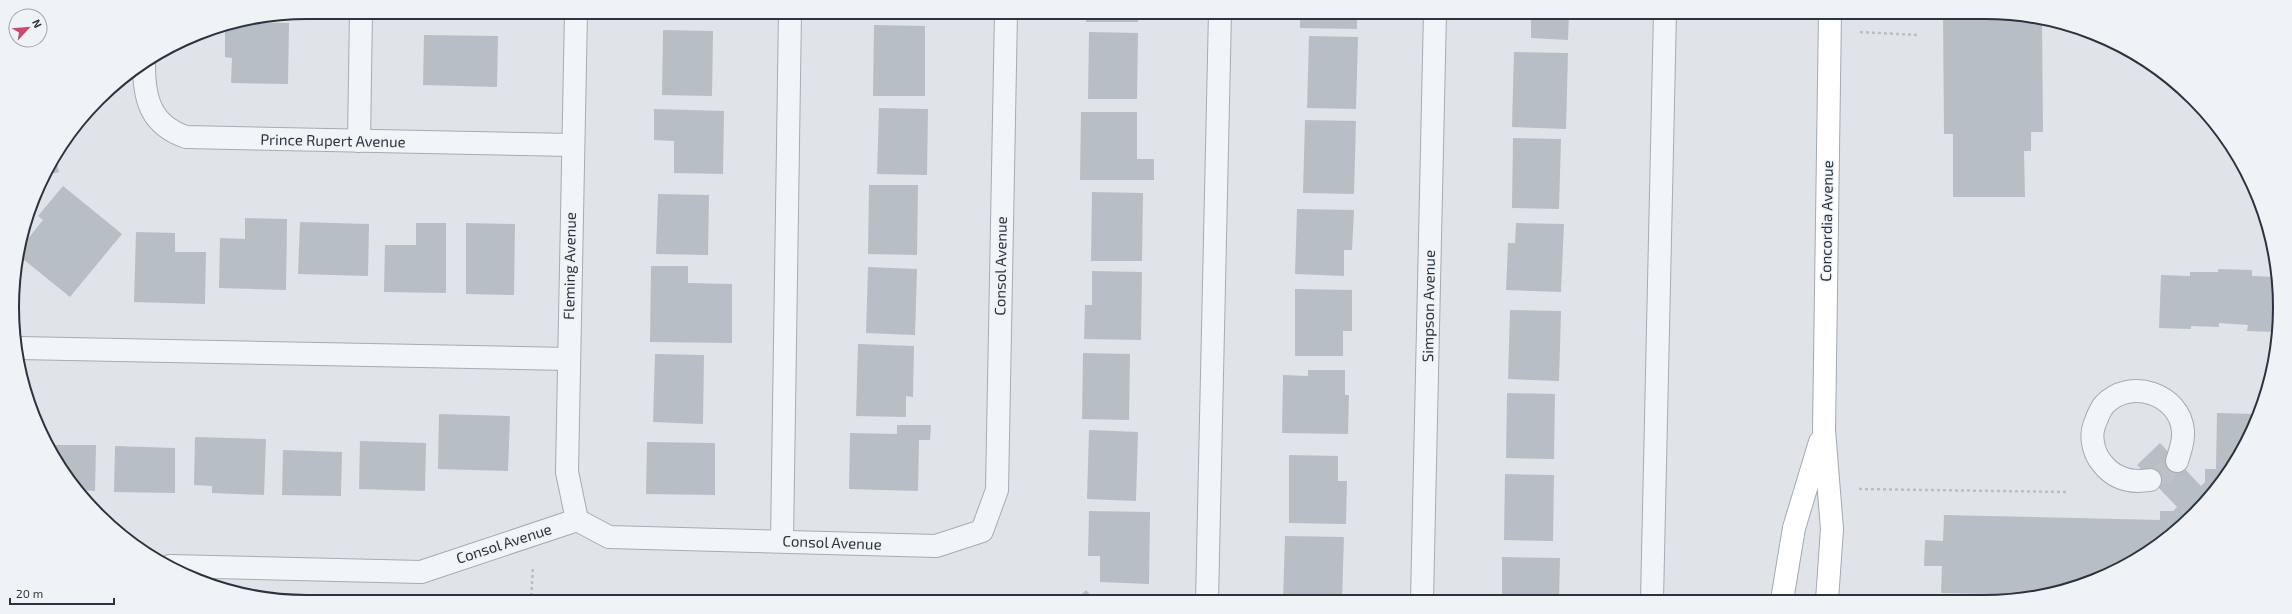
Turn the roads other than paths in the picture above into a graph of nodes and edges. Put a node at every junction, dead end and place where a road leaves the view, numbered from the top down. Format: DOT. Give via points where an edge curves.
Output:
graph roads {
  1 [pos="361,19"];
  2 [pos="576,19"];
  3 [pos="790,19"];
  4 [pos="1006,19"];
  5 [pos="1220,19"];
  6 [pos="1435,19"];
  7 [pos="1665,19"];
  8 [pos="1830,22"];
  9 [pos="144,70"];
  10 [pos="359,141"];
  11 [pos="572,145"];
  12 [pos="22,348"];
  13 [pos="568,359"];
  14 [pos="1824,430"];
  15 [pos="2176,461"];
  16 [pos="2150,480"];
  17 [pos="577,520"];
  18 [pos="782,541"];
  19 [pos="183,566"];
  20 [pos="1207,595"];
  21 [pos="1422,595"];
  22 [pos="1652,595"];
  23 [pos="1783,595"];
  24 [pos="1827,595"];
  1 -- 10 [label="street"];
  2 -- 11 [label="street, Fleming Avenue"];
  3 -- 18 [label="street"];
  4 -- 18 [label="street, Consol Avenue" via="997,490 982,531 936,546"];
  5 -- 20 [label="street"];
  6 -- 21 [label="street, Simpson Avenue"];
  7 -- 22 [label="street"];
  8 -- 14 [label="main road, Concordia Avenue"];
  9 -- 10 [label="street, Prince Rupert Avenue" via="150,106 164,128 186,137"];
  10 -- 11 [label="street, Prince Rupert Avenue"];
  11 -- 13 [label="street, Fleming Avenue"];
  12 -- 13 [label="street"];
  13 -- 17 [label="street, Fleming Avenue" via="567,472"];
  14 -- 23 [label="main road, Concordia Avenue" via="1794,528"];
  14 -- 24 [label="main road, Concordia Avenue" via="1832,529"];
  15 -- 16 [label="street" via="2182,446 2183,431 2178,416 2169,403 2157,395 2144,391 2130,391 2104,404 2092,430 2098,458 2108,471 2121,479 2137,482"];
  17 -- 18 [label="street, Consol Avenue" via="609,537"];
  17 -- 19 [label="street, Consol Avenue" via="420,572"];
}
